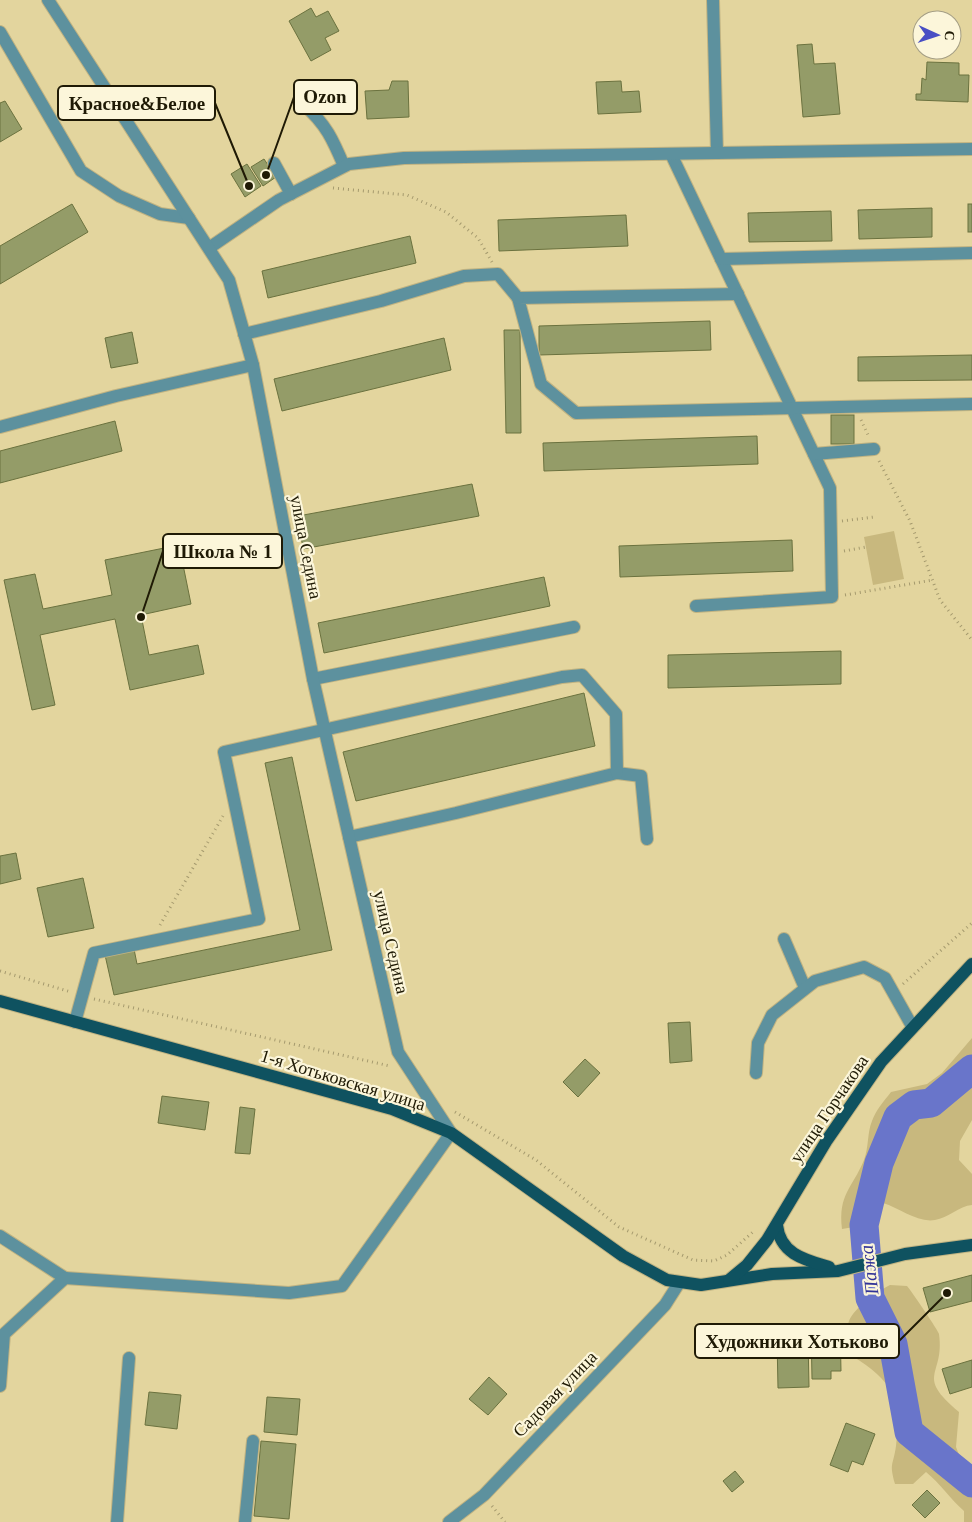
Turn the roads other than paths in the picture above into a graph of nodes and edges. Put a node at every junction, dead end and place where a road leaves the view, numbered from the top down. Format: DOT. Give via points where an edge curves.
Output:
graph roads {
  1 [pos="48,0"];
  2 [pos="713,0"];
  3 [pos="0,32"];
  4 [pos="304,105"];
  5 [pos="972,149"];
  6 [pos="717,153"];
  7 [pos="671,154"];
  8 [pos="274,164"];
  9 [pos="344,166"];
  10 [pos="291,194"];
  11 [pos="189,218"];
  12 [pos="209,248"];
  13 [pos="972,253"];
  14 [pos="721,259"];
  15 [pos="738,294"];
  16 [pos="518,298"];
  17 [pos="244,334"];
  18 [pos="253,365"];
  19 [pos="972,404"];
  20 [pos="792,407"];
  21 [pos="0,427"];
  22 [pos="874,449"];
  23 [pos="814,454"];
  24 [pos="696,606"];
  25 [pos="574,627"];
  26 [pos="313,679"];
  27 [pos="324,730"];
  28 [pos="617,773"];
  29 [pos="349,837"];
  30 [pos="647,839"];
  31 [pos="784,939"];
  32 [pos="972,964"];
  33 [pos="805,988"];
  34 [pos="0,1001"];
  35 [pos="75,1022"];
  36 [pos="912,1026"];
  37 [pos="756,1073"];
  38 [pos="450,1133"];
  39 [pos="777,1225"];
  40 [pos="0,1236"];
  41 [pos="972,1244"];
  42 [pos="838,1271"];
  43 [pos="65,1278"];
  44 [pos="727,1281"];
  45 [pos="679,1283"];
  46 [pos="130,1358"];
  47 [pos="0,1386"];
  48 [pos="254,1441"];
  49 [pos="118,1522"];
  50 [pos="245,1522"];
  51 [pos="449,1522"];
  1 -- 11 [label="street, улица Седина"];
  2 -- 6 [label="street"];
  3 -- 11 [label="street" via="81,171 127,200 160,214"];
  4 -- 9 [label="street" via="321,120"];
  5 -- 6 [label="street"];
  6 -- 7 [label="street"];
  7 -- 9 [label="street" via="404,158"];
  7 -- 14 [label="street"];
  8 -- 10 [label="street"];
  9 -- 10 [label="street"];
  10 -- 12 [label="street"];
  11 -- 12 [label="street, улица Седина"];
  12 -- 17 [label="street, улица Седина" via="229,280"];
  13 -- 14 [label="street"];
  14 -- 15 [label="street"];
  15 -- 16 [label="street"];
  15 -- 20 [label="street"];
  16 -- 17 [label="street" via="498,274 464,276 381,301"];
  16 -- 20 [label="street" via="541,384 576,414"];
  17 -- 18 [label="street, улица Седина"];
  18 -- 21 [label="street"];
  18 -- 26 [label="street, улица Седина"];
  19 -- 20 [label="street"];
  20 -- 23 [label="street"];
  22 -- 23 [label="street"];
  23 -- 24 [label="street" via="830,488 832,597"];
  25 -- 26 [label="street"];
  26 -- 27 [label="street, улица Седина"];
  27 -- 28 [label="street" via="582,675 616,714"];
  27 -- 29 [label="street, улица Седина"];
  27 -- 35 [label="street" via="224,752 259,919 94,953"];
  28 -- 29 [label="street"];
  28 -- 30 [label="street" via="641,776"];
  29 -- 38 [label="street, улица Седина" via="398,1052"];
  31 -- 33 [label="street"];
  32 -- 36 [label="main road, улица Горчакова"];
  33 -- 36 [label="street" via="815,981 864,967 885,978"];
  33 -- 37 [label="street" via="772,1015 758,1042"];
  34 -- 35 [label="main road, 1-я Хотьковская улица"];
  35 -- 38 [label="main road, 1-я Хотьковская улица" via="392,1109"];
  36 -- 39 [label="main road, улица Горчакова" via="852,1100"];
  38 -- 43 [label="street" via="342,1286 289,1293"];
  38 -- 45 [label="main road, 1-я Хотьковская улица" via="623,1256 649,1272"];
  39 -- 42 [label="main road" via="778,1234 788,1250 800,1258"];
  39 -- 44 [label="main road, улица Горчакова" via="748,1265"];
  40 -- 43 [label="street"];
  41 -- 42 [label="main road, 1-я Хотьковская улица" via="905,1254"];
  42 -- 44 [label="main road, 1-я Хотьковская улица" via="772,1274"];
  43 -- 47 [label="street" via="4,1334"];
  44 -- 45 [label="main road, 1-я Хотьковская улица" via="701,1285"];
  45 -- 51 [label="street, Садовая улица" via="665,1305 484,1495"];
  46 -- 49 [label="street"];
  48 -- 50 [label="street"];
}
